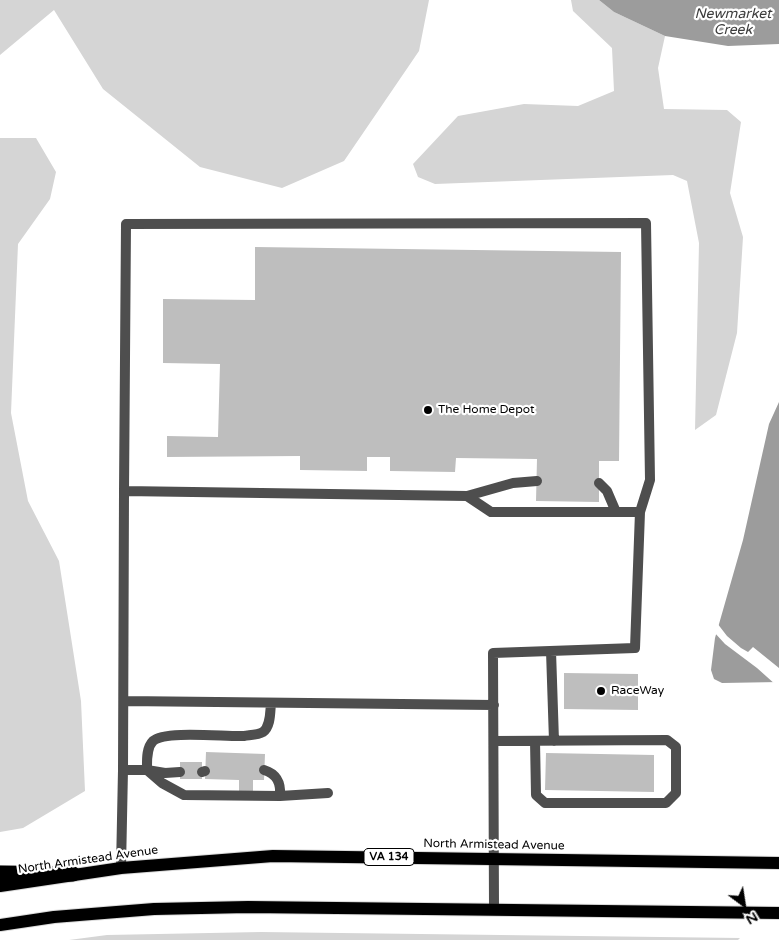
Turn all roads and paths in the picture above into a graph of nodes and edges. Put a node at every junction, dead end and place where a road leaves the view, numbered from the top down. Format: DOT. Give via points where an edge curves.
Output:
graph roads {
  1 [pos="537,481"];
  2 [pos="599,483"];
  3 [pos="124,491"];
  4 [pos="467,496"];
  5 [pos="616,512"];
  6 [pos="640,512"];
  7 [pos="551,651"];
  8 [pos="124,701"];
  9 [pos="271,703"];
  10 [pos="494,706"];
  11 [pos="494,741"];
  12 [pos="536,741"];
  13 [pos="554,741"];
  14 [pos="123,770"];
  15 [pos="147,770"];
  16 [pos="264,770"];
  17 [pos="180,772"];
  18 [pos="328,793"];
  19 [pos="280,796"];
  20 [pos="494,858"];
  21 [pos="779,863"];
  22 [pos="121,868"];
  23 [pos="0,873"];
  24 [pos="73,874"];
  25 [pos="0,886"];
  26 [pos="494,909"];
  27 [pos="779,913"];
  28 [pos="0,925"];
  1 -- 4 [label="lane" via="513,483"];
  2 -- 5 [label="lane" via="607,491"];
  3 -- 4 [label="lane"];
  3 -- 6 [label="lane" via="126,224 646,223 650,480"];
  3 -- 8 [label="lane"];
  4 -- 5 [label="lane" via="491,512"];
  5 -- 6 [label="lane"];
  6 -- 7 [label="lane" via="635,648"];
  7 -- 10 [label="lane" via="493,653"];
  7 -- 13 [label="lane"];
  8 -- 9 [label="lane"];
  8 -- 14 [label="lane"];
  9 -- 10 [label="lane"];
  9 -- 15 [label="lane" via="269,724 264,731 254,735 187,734 154,740 147,758"];
  10 -- 11 [label="lane"];
  11 -- 12 [label="lane"];
  11 -- 20 [label="lane"];
  12 -- 13 [label="lane"];
  12 -- 13 [label="lane" via="536,794 545,802 666,803 676,793 676,747 668,740"];
  14 -- 15 [label="lane"];
  14 -- 22 [label="lane"];
  15 -- 17 [label="lane"];
  15 -- 19 [label="lane" via="184,795"];
  16 -- 19 [label="lane" via="278,780"];
  18 -- 19 [label="lane"];
  20 -- 21 [label="main road, North Armistead Avenue / VA 134"];
  20 -- 22 [label="main road, North Armistead Avenue / VA 134" via="274,856"];
  20 -- 26 [label="lane"];
  22 -- 24 [label="main road, North Armistead Avenue / VA 134"];
  23 -- 24 [label="highway"];
  24 -- 25 [label="main road, North Armistead Avenue / VA 134"];
  26 -- 27 [label="main road"];
  26 -- 28 [label="main road" via="154,909"];
}
